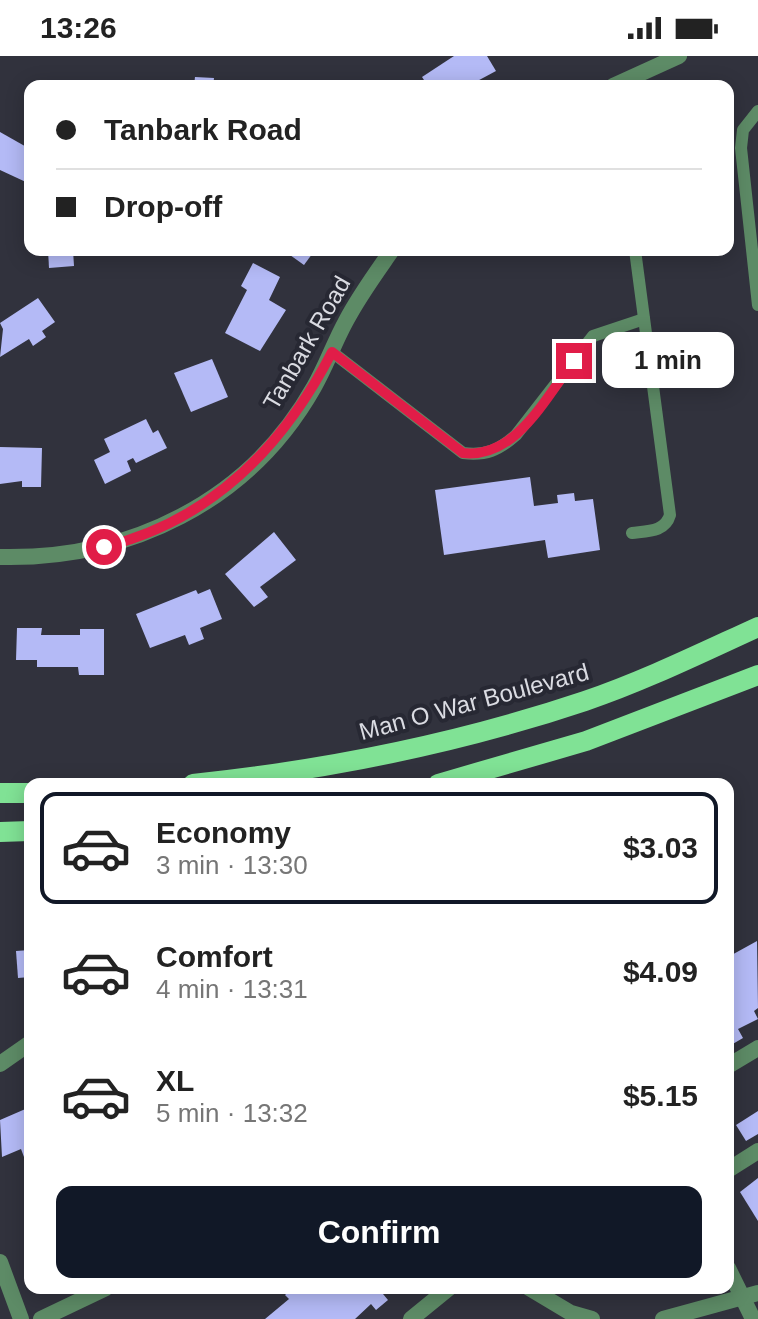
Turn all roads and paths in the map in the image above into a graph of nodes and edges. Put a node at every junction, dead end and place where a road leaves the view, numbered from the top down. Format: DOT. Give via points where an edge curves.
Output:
graph roads {
  1 [pos="679,56"];
  2 [pos="626,80"];
  3 [pos="758,111"];
  4 [pos="388,256"];
  5 [pos="636,256"];
  6 [pos="758,305"];
  7 [pos="644,319"];
  8 [pos="332,352"];
  9 [pos="632,533"];
  10 [pos="0,557"];
  11 [pos="758,627"];
  12 [pos="758,675"];
  13 [pos="236,778"];
  14 [pos="459,778"];
  15 [pos="0,793"];
  16 [pos="24,793"];
  17 [pos="24,831"];
  18 [pos="0,832"];
  19 [pos="24,1047"];
  20 [pos="758,1048"];
  21 [pos="734,1062"];
  22 [pos="0,1064"];
  23 [pos="758,1151"];
  24 [pos="734,1166"];
  25 [pos="0,1262"];
  26 [pos="734,1276"];
  27 [pos="93,1294"];
  28 [pos="442,1294"];
  29 [pos="539,1294"];
  30 [pos="750,1296"];
  31 [pos="21,1319"];
  32 [pos="41,1319"];
  33 [pos="411,1319"];
  34 [pos="592,1319"];
  35 [pos="663,1319"];
  36 [pos="753,1319"];
  1 -- 2 [label="street"];
  3 -- 6 [label="lane" via="743,130 741,148"];
  4 -- 8 [label="street, Tanbark Road"];
  5 -- 7 [label="lane"];
  7 -- 8 [label="lane" via="593,336 516,435 502,448 477,455 463,453"];
  7 -- 9 [label="lane" via="670,515 659,529"];
  8 -- 10 [label="street, Tanbark Road" via="314,388 270,448 211,500 128,541 80,553"];
  11 -- 13 [label="main road, Man O War Boulevard" via="587,701 502,727 365,760"];
  12 -- 14 [label="main road" via="599,737"];
  15 -- 16 [label="main road"];
  17 -- 18 [label="main road"];
  19 -- 22 [label="street"];
  20 -- 21 [label="street"];
  23 -- 24 [label="street"];
  25 -- 31 [label="street"];
  26 -- 30 [label="street"];
  27 -- 32 [label="street"];
  28 -- 33 [label="street"];
  29 -- 34 [label="street"];
  30 -- 35 [label="street"];
  30 -- 36 [label="street"];
}
